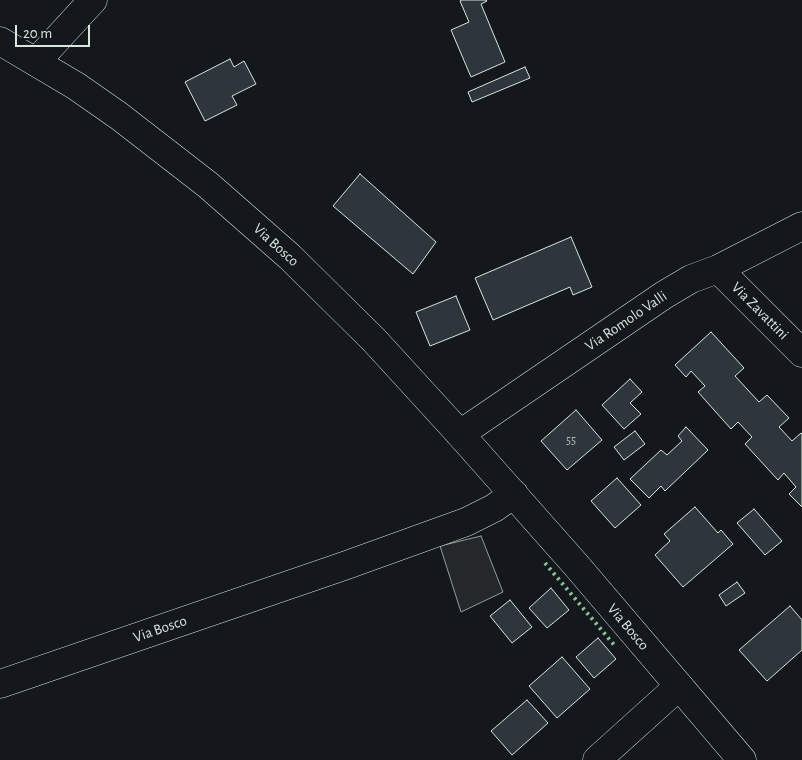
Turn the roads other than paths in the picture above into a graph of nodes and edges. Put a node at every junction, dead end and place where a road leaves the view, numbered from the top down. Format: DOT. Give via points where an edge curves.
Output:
graph roads {
  1 [pos="92,0"];
  2 [pos="0,41"];
  3 [pos="36,62"];
  4 [pos="802,226"];
  5 [pos="718,270"];
  6 [pos="802,353"];
  7 [pos="460,434"];
  8 [pos="514,494"];
  9 [pos="0,684"];
  10 [pos="679,686"];
  11 [pos="596,760"];
  12 [pos="742,760"];
  1 -- 3 [label="street"];
  2 -- 3 [label="street, Via Bosco"];
  3 -- 7 [label="street, Via Bosco" via="119,116 208,185 290,257 374,340"];
  4 -- 5 [label="street, Via Romolo Valli"];
  5 -- 6 [label="street, Via Zavattini"];
  5 -- 7 [label="street, Via Romolo Valli" via="691,279 664,295"];
  7 -- 8 [label="street, Via Bosco"];
  8 -- 9 [label="street, Via Bosco" via="466,522"];
  8 -- 10 [label="street, Via Bosco"];
  10 -- 11 [label="street"];
  10 -- 12 [label="street, Via Bosco"];
}
